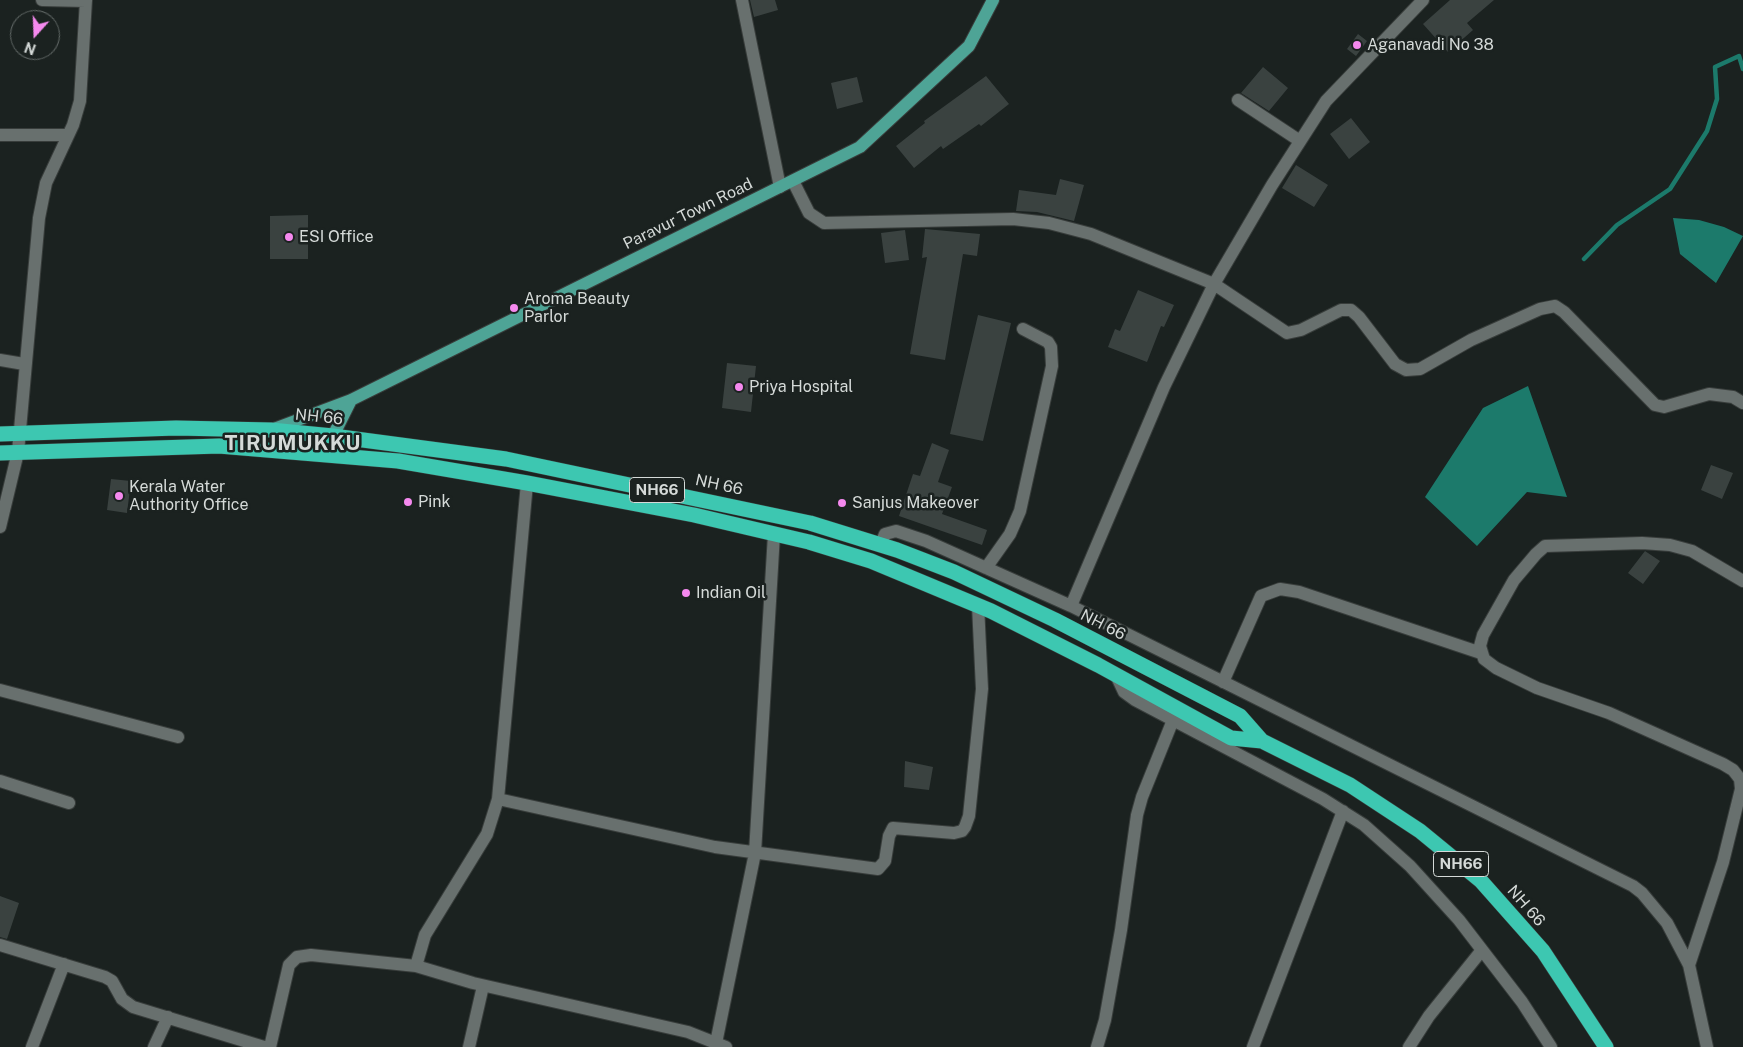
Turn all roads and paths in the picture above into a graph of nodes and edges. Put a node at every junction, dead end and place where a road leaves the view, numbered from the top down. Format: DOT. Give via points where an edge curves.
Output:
graph roads {
  1 [pos="42,0"];
  2 [pos="742,0"];
  3 [pos="993,0"];
  4 [pos="1423,0"];
  5 [pos="86,1"];
  6 [pos="1238,100"];
  7 [pos="0,135"];
  8 [pos="68,135"];
  9 [pos="1300,141"];
  10 [pos="793,181"];
  11 [pos="780,187"];
  12 [pos="1214,284"];
  13 [pos="1022,330"];
  14 [pos="0,360"];
  15 [pos="24,364"];
  16 [pos="350,400"];
  17 [pos="1743,403"];
  18 [pos="271,430"];
  19 [pos="19,433"];
  20 [pos="0,434"];
  21 [pos="332,436"];
  22 [pos="18,452"];
  23 [pos="0,453"];
  24 [pos="527,483"];
  25 [pos="0,527"];
  26 [pos="774,534"];
  27 [pos="881,544"];
  28 [pos="986,568"];
  29 [pos="1743,581"];
  30 [pos="978,605"];
  31 [pos="1072,606"];
  32 [pos="1481,653"];
  33 [pos="1116,675"];
  34 [pos="1223,682"];
  35 [pos="0,690"];
  36 [pos="1173,720"];
  37 [pos="178,737"];
  38 [pos="1262,741"];
  39 [pos="0,781"];
  40 [pos="498,799"];
  41 [pos="69,802"];
  42 [pos="1343,811"];
  43 [pos="755,853"];
  44 [pos="0,945"];
  45 [pos="1482,950"];
  46 [pos="64,964"];
  47 [pos="416,966"];
  48 [pos="1689,966"];
  49 [pos="483,986"];
  50 [pos="168,1018"];
  51 [pos="721,1045"];
  52 [pos="32,1047"];
  53 [pos="154,1047"];
  54 [pos="264,1047"];
  55 [pos="270,1047"];
  56 [pos="469,1047"];
  57 [pos="1097,1047"];
  58 [pos="1253,1047"];
  59 [pos="1409,1047"];
  60 [pos="1551,1047"];
  61 [pos="1606,1047"];
  62 [pos="1707,1047"];
  1 -- 5 [label="street"];
  2 -- 11 [label="street"];
  3 -- 10 [label="main road, Paravur Town Road" via="969,46 860,147"];
  4 -- 9 [label="street" via="1326,101"];
  5 -- 8 [label="street" via="80,100"];
  6 -- 9 [label="street"];
  7 -- 8 [label="street"];
  8 -- 15 [label="street" via="46,183 39,218"];
  9 -- 12 [label="street"];
  10 -- 11 [label="main road, Paravur Town Road"];
  10 -- 12 [label="street" via="809,213 824,223 1013,219 1049,223 1092,234"];
  11 -- 16 [label="main road, Paravur Town Road"];
  12 -- 17 [label="street" via="1287,333 1301,330 1341,310 1351,310 1395,364 1406,370 1420,369 1471,340 1540,309 1555,306 1655,405 1664,407 1709,394 1733,397"];
  12 -- 31 [label="street" via="1164,387"];
  13 -- 28 [label="street" via="1048,342 1052,366 1020,511 1010,534"];
  14 -- 15 [label="street"];
  15 -- 19 [label="street"];
  16 -- 18 [label="main road, Paravur Town Road"];
  16 -- 21 [label="main road"];
  18 -- 19 [label="highway, NH 66 / NH66" via="176,428"];
  18 -- 21 [label="highway, NH 66 / NH66"];
  19 -- 20 [label="highway, NH 66 / NH66"];
  19 -- 22 [label="street"];
  21 -- 27 [label="highway, NH 66 / NH66" via="506,459 810,523"];
  22 -- 23 [label="highway, NH 66 / NH66"];
  22 -- 24 [label="highway, NH 66 / NH66" via="219,446 398,461"];
  22 -- 25 [label="street"];
  24 -- 26 [label="highway, NH 66 / NH66"];
  24 -- 40 [label="street"];
  26 -- 30 [label="highway, NH 66 / NH66" via="870,561"];
  26 -- 43 [label="street"];
  27 -- 28 [label="street" via="885,534 896,531"];
  27 -- 38 [label="highway, NH 66 / NH66" via="954,572 1064,624 1240,716"];
  28 -- 31 [label="street"];
  29 -- 32 [label="street" via="1692,551 1670,545 1546,546 1514,580 1483,635"];
  30 -- 33 [label="highway, NH 66 / NH66"];
  30 -- 43 [label="street" via="982,689 969,816 962,831 893,828 885,860 878,868"];
  31 -- 34 [label="street"];
  32 -- 34 [label="street" via="1299,592 1280,589 1260,596"];
  32 -- 48 [label="street" via="1484,659 1512,676 1609,713 1714,760 1734,770 1740,779 1742,789 1723,862"];
  33 -- 36 [label="street" via="1124,692"];
  33 -- 38 [label="highway, NH 66 / NH66" via="1231,738"];
  34 -- 48 [label="street" via="1633,886 1667,923"];
  35 -- 37 [label="street"];
  36 -- 42 [label="street"];
  36 -- 57 [label="street" via="1137,815 1119,939"];
  38 -- 61 [label="highway, NH 66 / NH66" via="1350,785 1420,831 1481,881 1543,952"];
  39 -- 41 [label="street"];
  40 -- 43 [label="street"];
  40 -- 47 [label="street" via="487,834 424,935"];
  42 -- 45 [label="street" via="1364,825 1410,866"];
  42 -- 58 [label="street"];
  43 -- 51 [label="street"];
  44 -- 46 [label="street"];
  45 -- 59 [label="street" via="1429,1016"];
  45 -- 60 [label="street"];
  46 -- 50 [label="street" via="112,980 126,1003"];
  46 -- 52 [label="street"];
  47 -- 49 [label="street"];
  47 -- 55 [label="street" via="314,955 293,960 288,968"];
  48 -- 62 [label="street"];
  49 -- 51 [label="street" via="688,1032"];
  49 -- 56 [label="street"];
  50 -- 53 [label="street"];
  50 -- 54 [label="street"];
}
